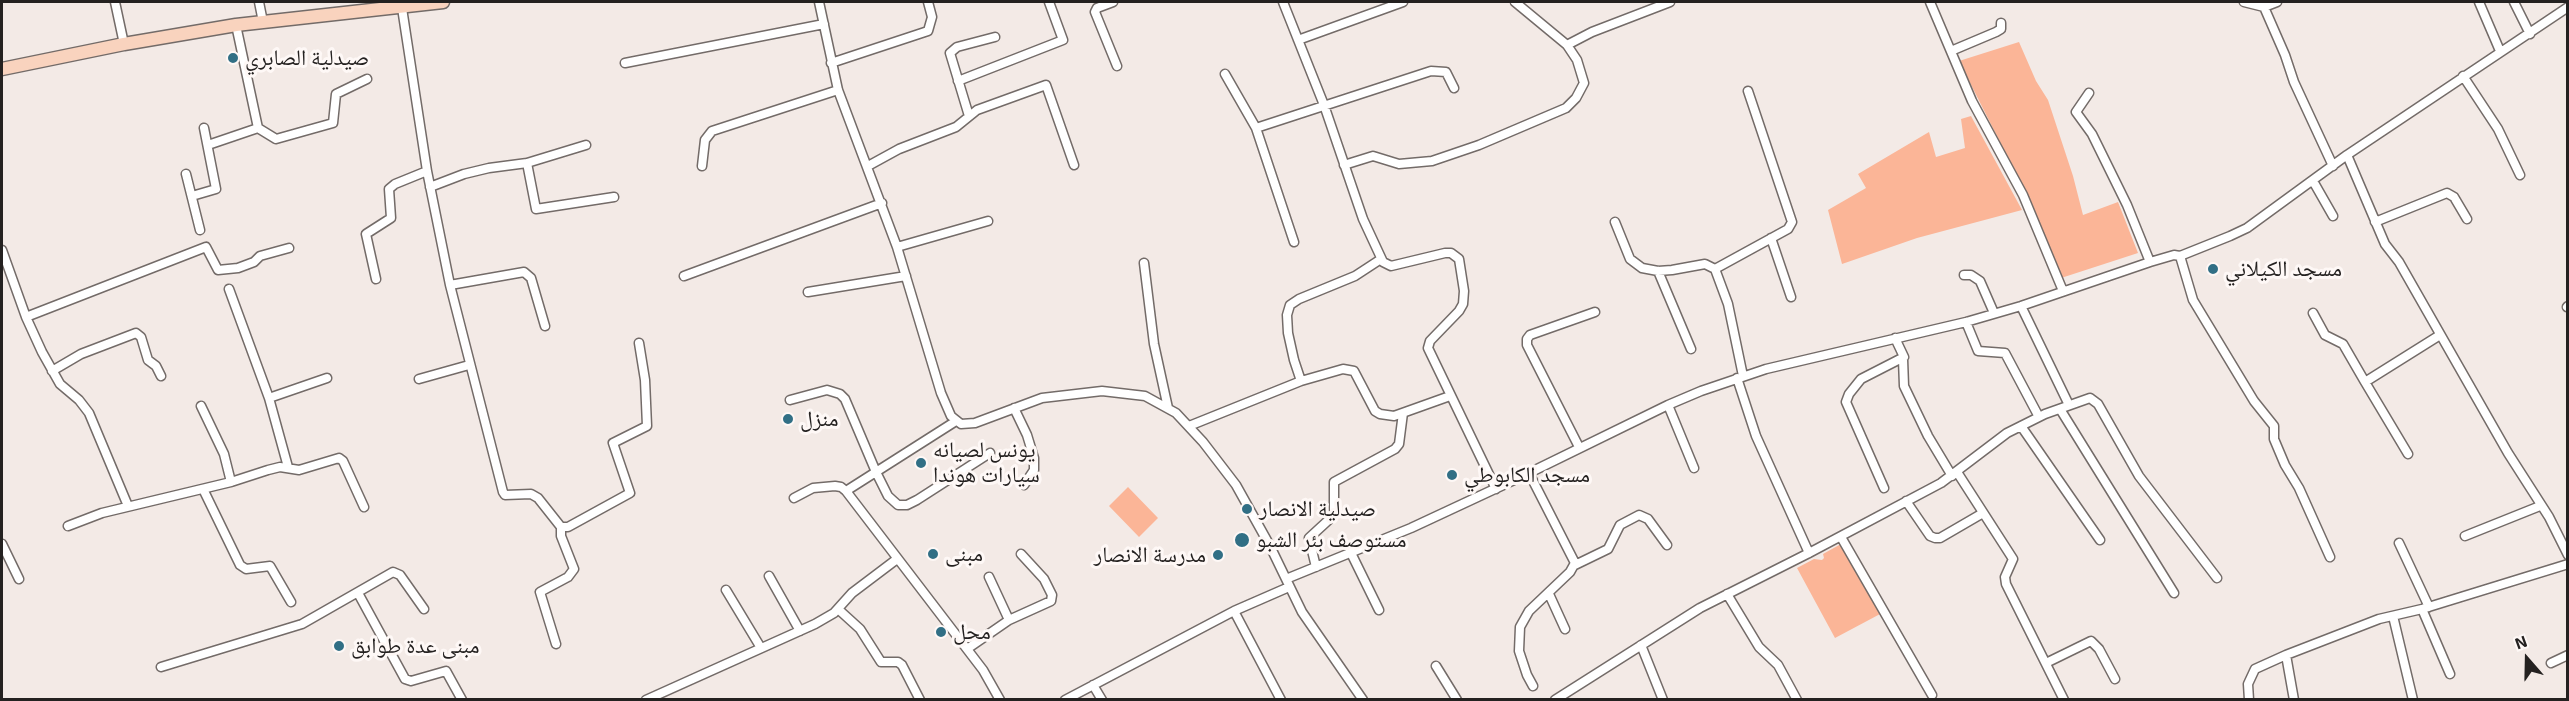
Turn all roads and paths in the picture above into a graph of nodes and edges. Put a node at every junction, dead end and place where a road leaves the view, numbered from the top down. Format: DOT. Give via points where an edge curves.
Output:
graph roads {
  1 [pos="116,2"];
  2 [pos="259,2"];
  3 [pos="437,2"];
  4 [pos="819,2"];
  5 [pos="928,2"];
  6 [pos="1049,2"];
  7 [pos="1113,2"];
  8 [pos="1283,2"];
  9 [pos="1403,2"];
  10 [pos="1515,2"];
  11 [pos="1670,2"];
  12 [pos="1930,2"];
  13 [pos="2244,2"];
  14 [pos="2277,2"];
  15 [pos="2479,2"];
  16 [pos="2514,2"];
  17 [pos="1390,4"];
  18 [pos="2264,7"];
  19 [pos="2568,7"];
  20 [pos="402,8"];
  21 [pos="263,22"];
  22 [pos="2001,23"];
  23 [pos="824,24"];
  24 [pos="236,25"];
  25 [pos="2530,34"];
  26 [pos="995,37"];
  27 [pos="1298,40"];
  28 [pos="124,44"];
  29 [pos="1567,45"];
  30 [pos="1950,51"];
  31 [pos="2500,51"];
  32 [pos="625,63"];
  33 [pos="831,63"];
  34 [pos="1117,66"];
  35 [pos="2,69"];
  36 [pos="1225,74"];
  37 [pos="2463,76"];
  38 [pos="367,79"];
  39 [pos="958,81"];
  40 [pos="1454,88"];
  41 [pos="838,90"];
  42 [pos="1748,91"];
  43 [pos="2088,93"];
  44 [pos="1324,105"];
  45 [pos="969,117"];
  46 [pos="204,128"];
  47 [pos="258,128"];
  48 [pos="1256,128"];
  49 [pos="208,145"];
  50 [pos="586,145"];
  51 [pos="2347,155"];
  52 [pos="527,164"];
  53 [pos="1074,165"];
  54 [pos="1344,165"];
  55 [pos="702,166"];
  56 [pos="868,166"];
  57 [pos="2333,166"];
  58 [pos="427,171"];
  59 [pos="186,174"];
  60 [pos="2520,175"];
  61 [pos="2313,181"];
  62 [pos="430,187"];
  63 [pos="192,196"];
  64 [pos="614,197"];
  65 [pos="882,203"];
  66 [pos="2333,216"];
  67 [pos="2467,219"];
  68 [pos="987,221"];
  69 [pos="1615,222"];
  70 [pos="2375,222"];
  71 [pos="200,230"];
  72 [pos="1772,238"];
  73 [pos="1294,242"];
  74 [pos="897,247"];
  75 [pos="289,248"];
  76 [pos="2,250"];
  77 [pos="2180,256"];
  78 [pos="1381,259"];
  79 [pos="2150,262"];
  80 [pos="1144,263"];
  81 [pos="1715,268"];
  82 [pos="1658,271"];
  83 [pos="1964,275"];
  84 [pos="684,276"];
  85 [pos="906,276"];
  86 [pos="376,279"];
  87 [pos="450,285"];
  88 [pos="230,289"];
  89 [pos="2063,291"];
  90 [pos="808,292"];
  91 [pos="1791,297"];
  92 [pos="2021,306"];
  93 [pos="1594,312"];
  94 [pos="1995,313"];
  95 [pos="2313,313"];
  96 [pos="26,317"];
  97 [pos="1966,322"];
  98 [pos="545,326"];
  99 [pos="2440,335"];
  100 [pos="1895,338"];
  101 [pos="639,343"];
  102 [pos="1691,349"];
  103 [pos="1903,359"];
  104 [pos="469,365"];
  105 [pos="52,371"];
  106 [pos="161,376"];
  107 [pos="1740,377"];
  108 [pos="327,378"];
  109 [pos="418,379"];
  110 [pos="1301,381"];
  111 [pos="2366,382"];
  112 [pos="1450,396"];
  113 [pos="269,398"];
  114 [pos="790,400"];
  115 [pos="1668,405"];
  116 [pos="201,406"];
  117 [pos="2065,407"];
  118 [pos="1014,408"];
  119 [pos="1168,408"];
  120 [pos="1403,413"];
  121 [pos="2039,417"];
  122 [pos="956,421"];
  123 [pos="1189,426"];
  124 [pos="2021,426"];
  125 [pos="1579,447"];
  126 [pos="990,453"];
  127 [pos="2408,454"];
  128 [pos="288,467"];
  129 [pos="1694,468"];
  130 [pos="876,472"];
  131 [pos="1529,474"];
  132 [pos="1954,474"];
  133 [pos="231,482"];
  134 [pos="1023,485"];
  135 [pos="1884,488"];
  136 [pos="203,489"];
  137 [pos="1496,489"];
  138 [pos="846,491"];
  139 [pos="794,498"];
  140 [pos="1906,501"];
  141 [pos="128,506"];
  142 [pos="2540,506"];
  143 [pos="364,507"];
  144 [pos="1983,513"];
  145 [pos="68,526"];
  146 [pos="561,527"];
  147 [pos="2465,536"];
  148 [pos="1841,537"];
  149 [pos="2100,540"];
  150 [pos="2399,543"];
  151 [pos="2,544"];
  152 [pos="1666,545"];
  153 [pos="1351,553"];
  154 [pos="1809,553"];
  155 [pos="1021,554"];
  156 [pos="2568,555"];
  157 [pos="2330,557"];
  158 [pos="897,559"];
  159 [pos="2568,564"];
  160 [pos="1575,565"];
  161 [pos="1316,567"];
  162 [pos="769,576"];
  163 [pos="989,577"];
  164 [pos="2217,578"];
  165 [pos="19,579"];
  166 [pos="1287,583"];
  167 [pos="726,590"];
  168 [pos="358,593"];
  169 [pos="2174,593"];
  170 [pos="1549,594"];
  171 [pos="1727,594"];
  172 [pos="291,602"];
  173 [pos="2426,608"];
  174 [pos="424,609"];
  175 [pos="838,609"];
  176 [pos="1379,610"];
  177 [pos="1234,611"];
  178 [pos="2393,616"];
  179 [pos="1009,620"];
  180 [pos="1565,629"];
  181 [pos="800,631"];
  182 [pos="556,644"];
  183 [pos="1641,645"];
  184 [pos="760,648"];
  185 [pos="967,649"];
  186 [pos="2286,655"];
  187 [pos="2568,655"];
  188 [pos="2046,663"];
  189 [pos="2551,663"];
  190 [pos="1436,666"];
  191 [pos="161,667"];
  192 [pos="2450,674"];
  193 [pos="2115,680"];
  194 [pos="1093,685"];
  195 [pos="1533,686"];
  196 [pos="1932,695"];
  197 [pos="1359,698"];
  198 [pos="462,699"];
  199 [pos="646,699"];
  200 [pos="920,699"];
  201 [pos="1000,699"];
  202 [pos="1065,699"];
  203 [pos="1102,699"];
  204 [pos="1281,699"];
  205 [pos="1457,699"];
  206 [pos="1555,699"];
  207 [pos="1663,699"];
  208 [pos="1797,699"];
  209 [pos="2064,699"];
  210 [pos="2249,699"];
  211 [pos="2294,699"];
  212 [pos="2413,699"];
  1 -- 28 [label="street"];
  2 -- 21 [label="street"];
  3 -- 20 [label="main road"];
  4 -- 23 [label="street"];
  5 -- 33 [label="street" via="932,17 928,31"];
  6 -- 39 [label="street" via="1064,40"];
  7 -- 34 [label="street" via="1095,12"];
  8 -- 27 [label="street"];
  9 -- 17 [label="street"];
  10 -- 29 [label="street"];
  11 -- 29 [label="street"];
  12 -- 30 [label="street"];
  13 -- 18 [label="street"];
  14 -- 18 [label="street"];
  15 -- 31 [label="street"];
  16 -- 25 [label="street"];
  17 -- 27 [label="street"];
  18 -- 57 [label="street"];
  19 -- 25 [label="street"];
  20 -- 21 [label="main road"];
  20 -- 58 [label="street"];
  21 -- 24 [label="main road"];
  22 -- 30 [label="street" via="1996,32"];
  23 -- 32 [label="street"];
  23 -- 33 [label="street"];
  24 -- 28 [label="main road"];
  24 -- 47 [label="street"];
  25 -- 31 [label="street"];
  26 -- 39 [label="street" via="953,49 951,59"];
  27 -- 44 [label="street"];
  28 -- 35 [label="main road"];
  29 -- 54 [label="street" via="1577,60 1584,83 1566,108 1432,161 1399,164 1373,156"];
  30 -- 89 [label="street" via="1996,149 2023,195"];
  31 -- 37 [label="street"];
  33 -- 41 [label="street"];
  36 -- 48 [label="street"];
  37 -- 51 [label="street"];
  37 -- 60 [label="street" via="2499,129"];
  38 -- 47 [label="street" via="336,94 333,123 276,139"];
  39 -- 45 [label="street"];
  40 -- 44 [label="street" via="1446,72 1438,70"];
  41 -- 55 [label="street" via="712,131 705,141"];
  41 -- 56 [label="street"];
  42 -- 72 [label="street" via="1792,219 1788,229"];
  43 -- 79 [label="street" via="2076,112 2127,205"];
  44 -- 48 [label="street"];
  44 -- 54 [label="street"];
  45 -- 53 [label="street" via="977,110 1046,85"];
  45 -- 56 [label="street" via="956,127"];
  46 -- 49 [label="street"];
  47 -- 49 [label="street"];
  48 -- 73 [label="street"];
  49 -- 63 [label="street" via="216,189"];
  50 -- 52 [label="street"];
  51 -- 57 [label="street"];
  51 -- 70 [label="street"];
  52 -- 62 [label="street" via="489,168"];
  52 -- 64 [label="street" via="536,209"];
  54 -- 78 [label="street"];
  56 -- 65 [label="street"];
  57 -- 61 [label="street"];
  58 -- 62 [label="street"];
  58 -- 86 [label="street" via="389,189 392,218 366,234"];
  59 -- 63 [label="street"];
  61 -- 66 [label="street"];
  61 -- 77 [label="street" via="2247,228"];
  62 -- 87 [label="street"];
  63 -- 71 [label="street"];
  65 -- 74 [label="street"];
  65 -- 84 [label="street"];
  67 -- 70 [label="street" via="2454,197 2447,194"];
  68 -- 74 [label="street"];
  69 -- 82 [label="street" via="1630,259 1642,268"];
  70 -- 99 [label="street"];
  72 -- 81 [label="street"];
  72 -- 91 [label="street"];
  74 -- 85 [label="street"];
  75 -- 96 [label="street" via="260,256 238,268 218,270 206,247"];
  76 -- 96 [label="street"];
  77 -- 79 [label="street"];
  77 -- 157 [label="street" via="2193,300 2254,401 2274,426 2274,439 2285,465"];
  78 -- 110 [label="street" via="1355,276 1290,305 1288,333"];
  78 -- 112 [label="street" via="1387,266 1445,253 1459,259 1463,304 1428,344"];
  79 -- 89 [label="street"];
  80 -- 119 [label="street" via="1154,344"];
  81 -- 82 [label="street" via="1705,264"];
  81 -- 107 [label="street" via="1728,304"];
  82 -- 102 [label="street"];
  83 -- 94 [label="street" via="1980,280"];
  85 -- 90 [label="street"];
  85 -- 122 [label="street" via="941,393"];
  87 -- 98 [label="street" via="524,272 531,278"];
  87 -- 104 [label="street"];
  88 -- 113 [label="street"];
  89 -- 92 [label="street"];
  92 -- 94 [label="street"];
  92 -- 117 [label="street"];
  93 -- 125 [label="street" via="1527,339"];
  94 -- 97 [label="street"];
  95 -- 111 [label="street" via="2325,334 2343,344"];
  96 -- 105 [label="street"];
  97 -- 100 [label="street"];
  97 -- 121 [label="street" via="1978,351 2005,353"];
  99 -- 111 [label="street"];
  99 -- 142 [label="street"];
  100 -- 103 [label="street" via="1904,352"];
  100 -- 107 [label="street"];
  101 -- 146 [label="street" via="648,426 612,443 630,493"];
  103 -- 132 [label="street" via="1904,386 1928,436"];
  103 -- 135 [label="street" via="1861,380 1846,402"];
  104 -- 109 [label="street"];
  104 -- 146 [label="street" via="503,492 534,495"];
  105 -- 106 [label="street" via="81,354 136,333 148,360"];
  105 -- 141 [label="street" via="89,413"];
  107 -- 115 [label="street"];
  107 -- 154 [label="street" via="1764,455"];
  108 -- 113 [label="street"];
  110 -- 120 [label="street" via="1349,369 1354,371 1374,411 1388,416"];
  110 -- 123 [label="street"];
  111 -- 127 [label="street"];
  112 -- 120 [label="street"];
  112 -- 137 [label="street"];
  113 -- 128 [label="street"];
  114 -- 130 [label="street" via="827,390 840,394"];
  115 -- 125 [label="street"];
  115 -- 129 [label="street"];
  116 -- 133 [label="street" via="224,454"];
  117 -- 121 [label="street"];
  117 -- 164 [label="street" via="2093,398 2139,476"];
  117 -- 169 [label="street"];
  118 -- 119 [label="street" via="1053,396 1102,391 1145,396"];
  118 -- 122 [label="street" via="975,423"];
  118 -- 134 [label="street" via="1034,458 1034,470"];
  119 -- 123 [label="street"];
  120 -- 161 [label="street" via="1395,449 1334,482 1334,515 1309,538"];
  121 -- 124 [label="street"];
  122 -- 130 [label="street"];
  123 -- 166 [label="street" via="1236,485"];
  124 -- 132 [label="street"];
  124 -- 149 [label="street"];
  125 -- 131 [label="street"];
  126 -- 130 [label="street" via="907,505 892,501"];
  128 -- 133 [label="street"];
  128 -- 143 [label="street" via="299,470 342,459"];
  130 -- 138 [label="street"];
  131 -- 137 [label="street"];
  131 -- 160 [label="street"];
  132 -- 140 [label="street"];
  132 -- 144 [label="street"];
  133 -- 136 [label="street"];
  136 -- 141 [label="street"];
  136 -- 172 [label="street" via="240,565 270,566"];
  137 -- 153 [label="street"];
  138 -- 139 [label="street" via="835,486 813,488"];
  138 -- 158 [label="street"];
  140 -- 144 [label="street" via="1935,538"];
  140 -- 148 [label="street"];
  141 -- 145 [label="street"];
  142 -- 147 [label="street"];
  142 -- 156 [label="street"];
  144 -- 188 [label="street" via="2013,559 2006,584"];
  146 -- 182 [label="street" via="574,568 539,595"];
  148 -- 154 [label="street"];
  148 -- 196 [label="street"];
  150 -- 173 [label="street"];
  151 -- 165 [label="street"];
  152 -- 160 [label="street" via="1648,519 1639,515 1620,525 1608,549"];
  153 -- 161 [label="street"];
  153 -- 176 [label="street"];
  154 -- 171 [label="street"];
  155 -- 179 [label="street" via="1038,572 1052,599 1049,604"];
  158 -- 175 [label="street" via="852,593"];
  158 -- 185 [label="street"];
  159 -- 173 [label="street"];
  160 -- 170 [label="street"];
  161 -- 166 [label="street"];
  162 -- 181 [label="street"];
  163 -- 179 [label="street"];
  166 -- 177 [label="street"];
  166 -- 197 [label="street"];
  167 -- 184 [label="street"];
  168 -- 174 [label="street" via="395,572"];
  168 -- 191 [label="street" via="302,624"];
  168 -- 198 [label="street" via="405,679 411,681 446,671"];
  170 -- 180 [label="street"];
  170 -- 195 [label="street" via="1529,611 1520,627 1519,651"];
  171 -- 183 [label="street"];
  171 -- 208 [label="street" via="1759,648 1778,665"];
  173 -- 178 [label="street"];
  173 -- 192 [label="street"];
  175 -- 181 [label="street"];
  175 -- 200 [label="street" via="860,629 881,662 902,665"];
  177 -- 194 [label="street"];
  177 -- 204 [label="street"];
  178 -- 186 [label="street"];
  178 -- 212 [label="street"];
  179 -- 185 [label="street"];
  181 -- 184 [label="street"];
  183 -- 206 [label="street"];
  183 -- 207 [label="street"];
  184 -- 199 [label="street"];
  185 -- 201 [label="street"];
  186 -- 210 [label="street" via="2255,669 2248,684"];
  186 -- 211 [label="street"];
  187 -- 189 [label="street"];
  188 -- 193 [label="street" via="2091,641"];
  188 -- 209 [label="street"];
  190 -- 205 [label="street"];
  194 -- 202 [label="street"];
  194 -- 203 [label="street"];
}
